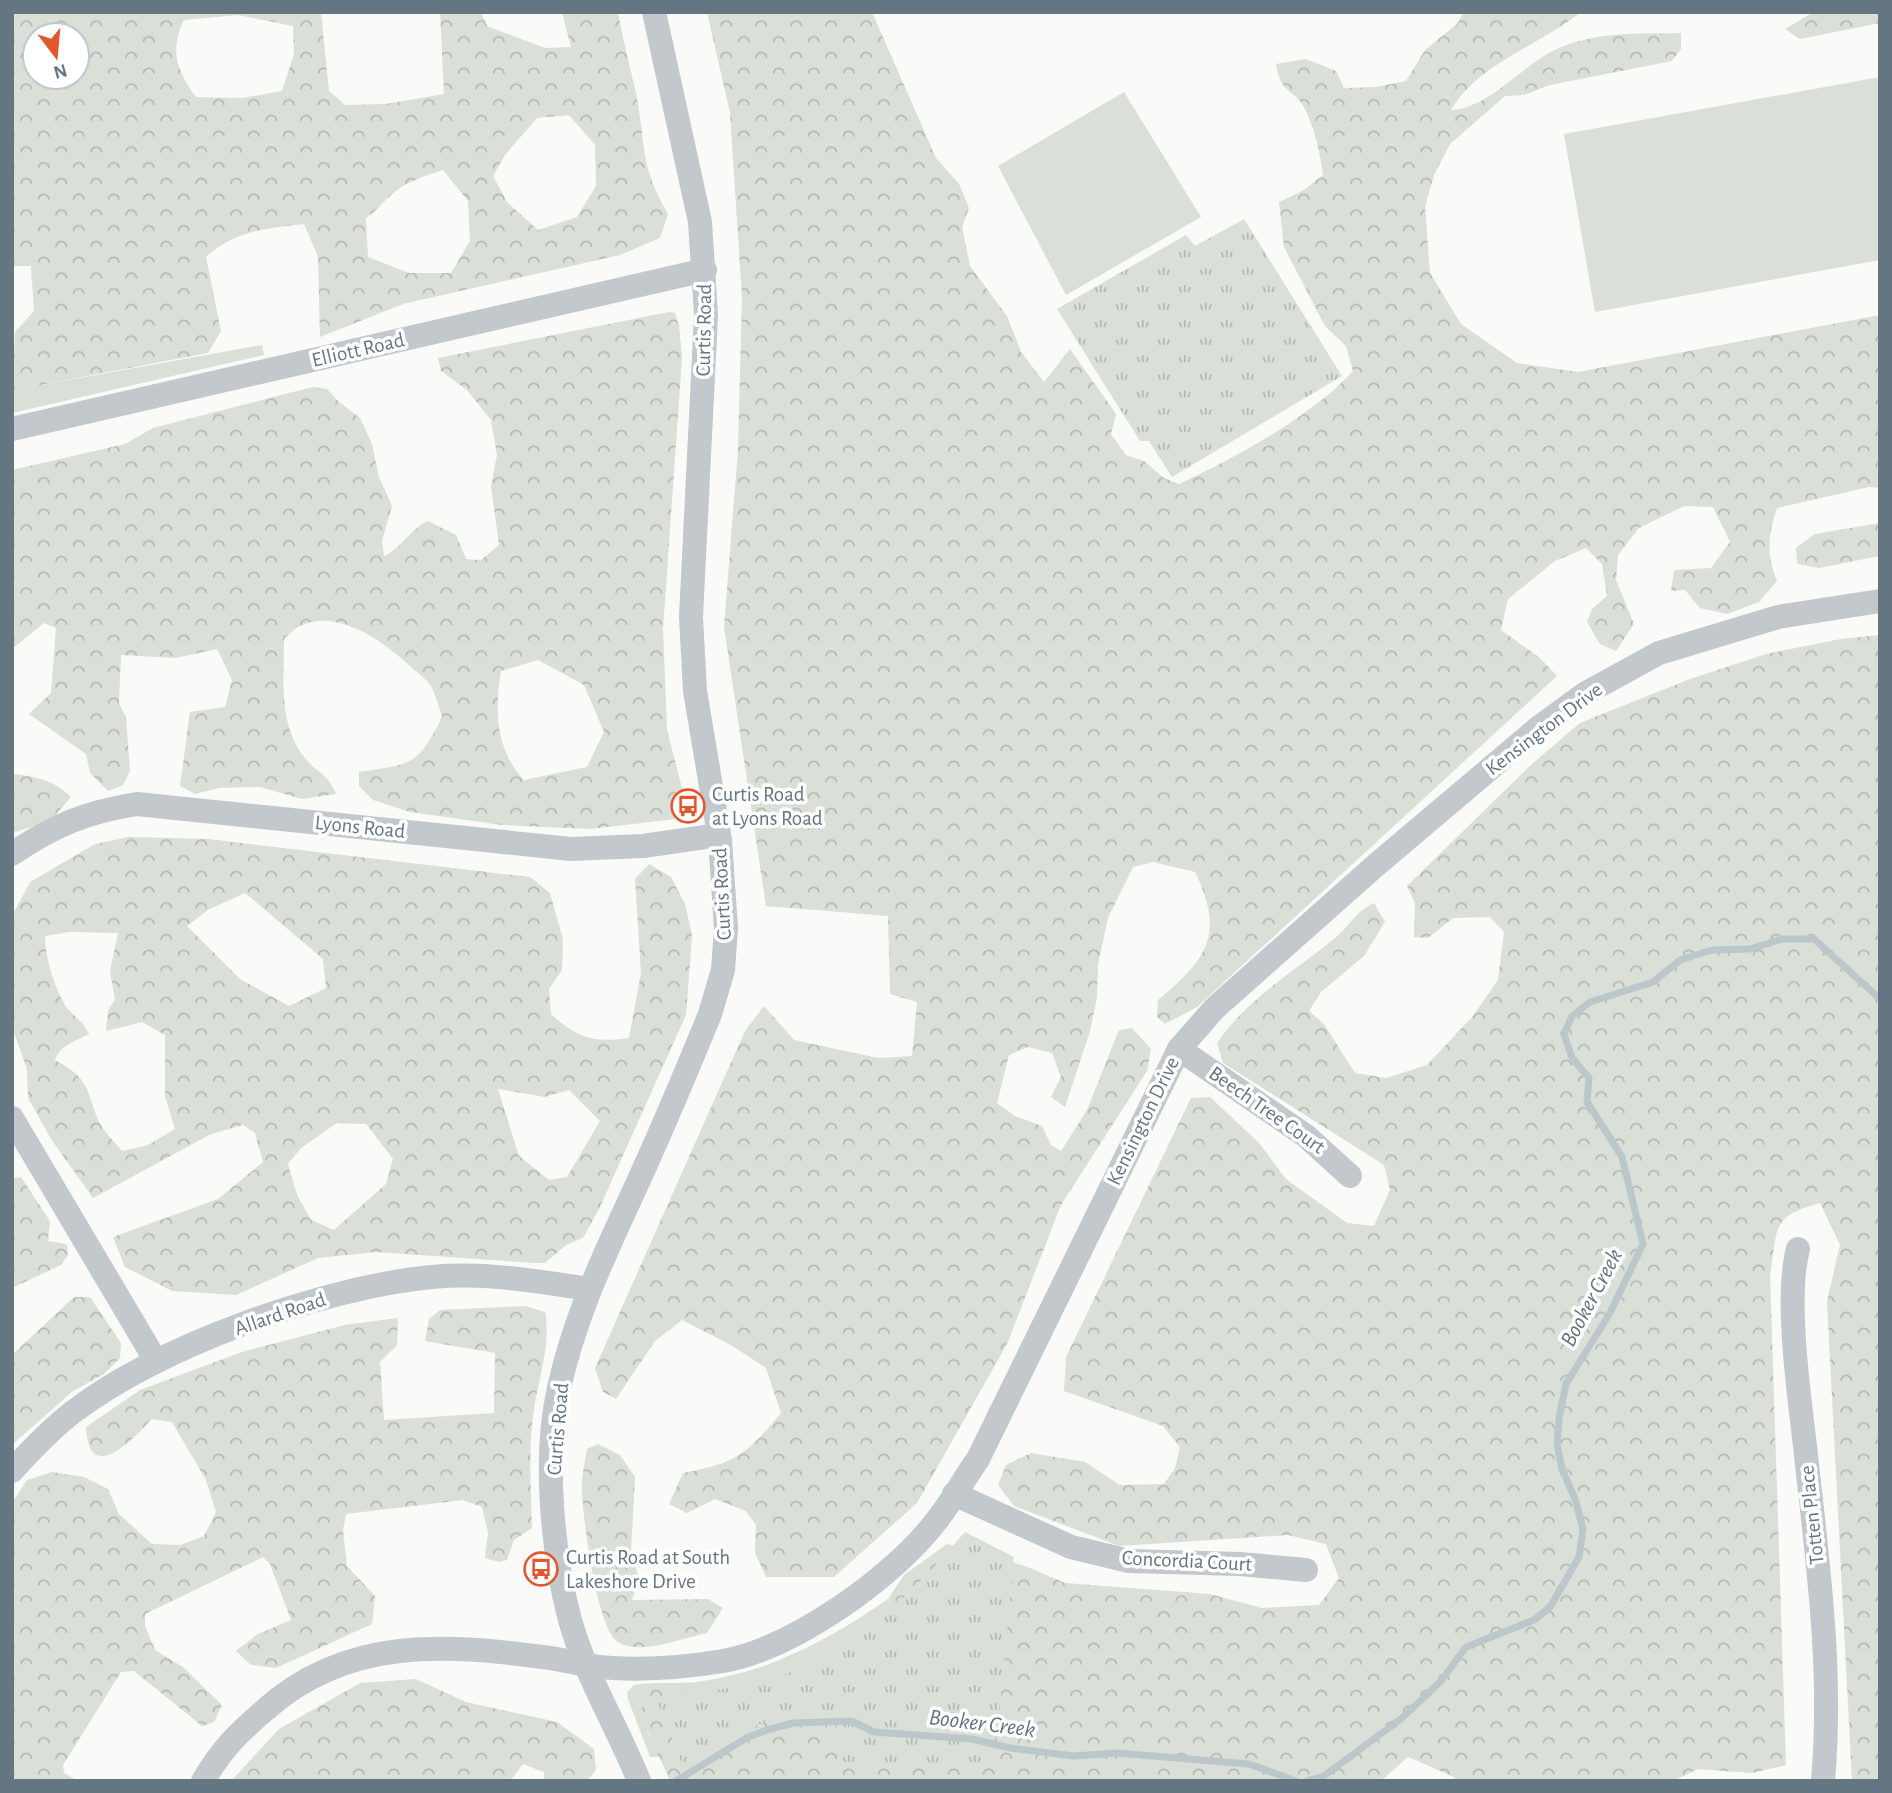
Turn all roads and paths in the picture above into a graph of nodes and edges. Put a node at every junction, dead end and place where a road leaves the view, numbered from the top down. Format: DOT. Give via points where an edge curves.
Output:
graph roads {
  1 [pos="654,12"];
  2 [pos="705,270"];
  3 [pos="12,429"];
  4 [pos="1880,601"];
  5 [pos="719,835"];
  6 [pos="12,854"];
  7 [pos="1179,1049"];
  8 [pos="12,1118"];
  9 [pos="1350,1176"];
  10 [pos="1798,1250"];
  11 [pos="589,1289"];
  12 [pos="156,1361"];
  13 [pos="12,1471"];
  14 [pos="954,1494"];
  15 [pos="1306,1570"];
  16 [pos="584,1664"];
  17 [pos="636,1774"];
  18 [pos="203,1781"];
  19 [pos="1823,1781"];
  1 -- 2 [label="street, Curtis Road" via="700,222"];
  2 -- 3 [label="street, Elliott Road"];
  2 -- 5 [label="street, Curtis Road" via="691,617 695,691"];
  4 -- 7 [label="street, Kensington Drive" via="1779,617 1659,653 1586,693 1375,866 1215,1008"];
  5 -- 6 [label="street, Lyons Road" via="643,846 571,849 137,804 97,810 49,829"];
  5 -- 11 [label="street, Curtis Road" via="726,928 723,970 685,1074"];
  7 -- 9 [label="street, Beech Tree Court" via="1306,1136"];
  7 -- 14 [label="street, Kensington Drive" via="978,1459"];
  8 -- 12 [label="street"];
  10 -- 19 [label="street, Totten Place" via="1793,1278 1799,1397 1826,1639 1828,1723"];
  11 -- 12 [label="street, Allard Road" via="504,1276 431,1277 337,1294 261,1318"];
  11 -- 16 [label="street, Curtis Road" via="556,1401 552,1457 559,1562 568,1614"];
  12 -- 13 [label="street, Allard Road" via="73,1412"];
  14 -- 15 [label="street, Concordia Court" via="1071,1547 1129,1561"];
  14 -- 16 [label="street, Kensington Drive" via="936,1521 862,1592 782,1640 726,1660 672,1667"];
  16 -- 17 [label="street, Curtis Road"];
  16 -- 18 [label="street, Kensington Drive" via="495,1651 413,1649 350,1659 287,1690 224,1747"];
}
